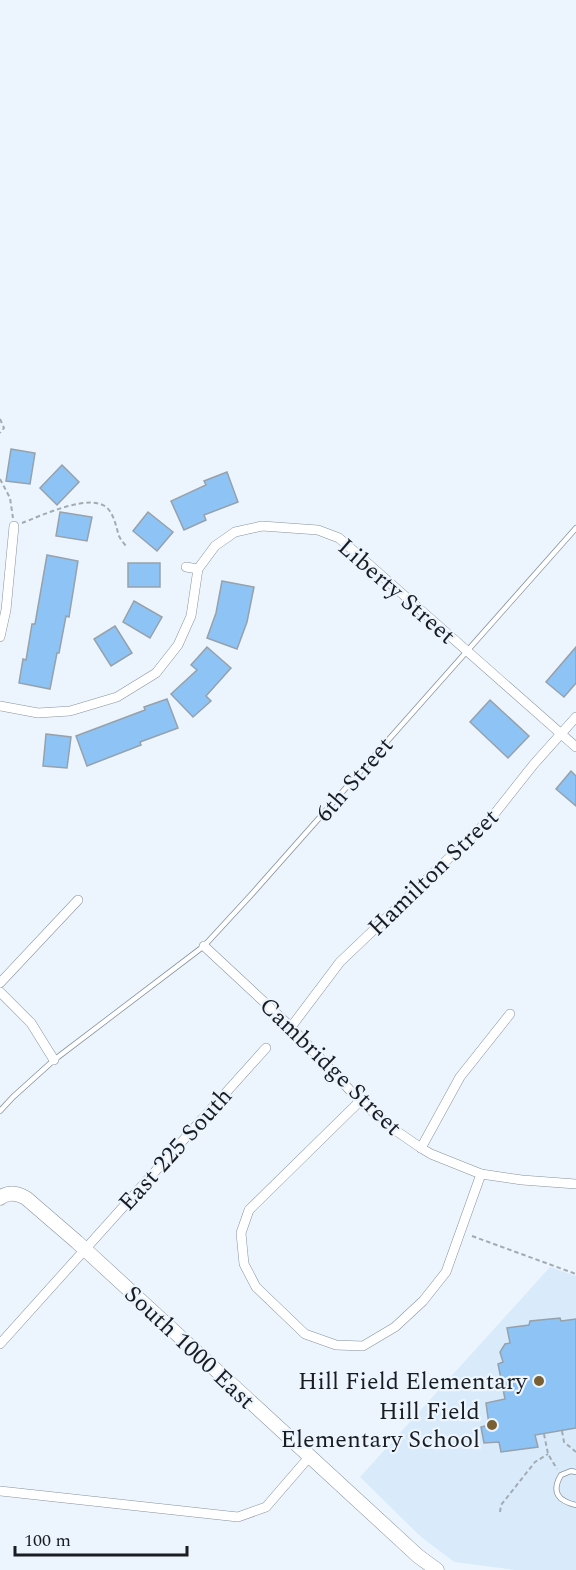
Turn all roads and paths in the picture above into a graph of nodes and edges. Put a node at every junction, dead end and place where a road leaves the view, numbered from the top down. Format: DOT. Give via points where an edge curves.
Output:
graph roads {
  1 [pos="0,419"];
  2 [pos="0,433"];
  3 [pos="0,479"];
  4 [pos="14,526"];
  5 [pos="576,528"];
  6 [pos="128,547"];
  7 [pos="186,567"];
  8 [pos="198,569"];
  9 [pos="0,637"];
  10 [pos="467,651"];
  11 [pos="0,706"];
  12 [pos="576,717"];
  13 [pos="561,734"];
  14 [pos="576,747"];
  15 [pos="78,900"];
  16 [pos="204,946"];
  17 [pos="0,983"];
  18 [pos="0,992"];
  19 [pos="510,1014"];
  20 [pos="291,1027"];
  21 [pos="266,1048"];
  22 [pos="54,1060"];
  23 [pos="360,1101"];
  24 [pos="0,1111"];
  25 [pos="421,1148"];
  26 [pos="481,1174"];
  27 [pos="576,1184"];
  28 [pos="6,1196"];
  29 [pos="472,1236"];
  30 [pos="85,1250"];
  31 [pos="576,1274"];
  32 [pos="0,1344"];
  33 [pos="562,1431"];
  34 [pos="544,1434"];
  35 [pos="576,1452"];
  36 [pos="548,1454"];
  37 [pos="310,1456"];
  38 [pos="557,1469"];
  39 [pos="576,1472"];
  40 [pos="0,1491"];
  41 [pos="576,1505"];
  42 [pos="500,1512"];
  43 [pos="437,1570"];
  1 -- 2 [label="path" via="4,428"];
  3 -- 4 [label="path" via="10,498"];
  4 -- 6 [label="path" via="69,506 97,503 108,508 120,538"];
  4 -- 9 [label="street"];
  5 -- 10 [label="lane, 6th Street"];
  7 -- 8 [label="street"];
  8 -- 10 [label="street, Liberty Street" via="215,546 235,532 262,525 318,530 339,538"];
  8 -- 11 [label="street, Liberty Street" via="191,616 178,645 156,673 117,697 70,711 38,713"];
  10 -- 13 [label="street, Liberty Street"];
  10 -- 16 [label="lane, 6th Street"];
  12 -- 13 [label="street, Hamilton Street"];
  13 -- 14 [label="street, Liberty Street"];
  13 -- 20 [label="street, Hamilton Street" via="492,817 340,962"];
  15 -- 17 [label="street"];
  16 -- 20 [label="street, Cambridge Street"];
  16 -- 22 [label="lane, 6th Street"];
  18 -- 22 [label="street" via="31,1023"];
  19 -- 25 [label="street" via="460,1077"];
  20 -- 23 [label="street, Cambridge Street"];
  21 -- 30 [label="street, East 225 South"];
  22 -- 24 [label="lane"];
  23 -- 25 [label="street, Cambridge Street"];
  23 -- 26 [label="street" via="249,1210 241,1233 244,1264 256,1287 305,1334 336,1345 363,1346 395,1327 446,1272"];
  25 -- 26 [label="street, Cambridge Street"];
  26 -- 27 [label="street, Cambridge Street"];
  28 -- 30 [label="street, South 1000 East" via="19,1193 26,1197"];
  29 -- 31 [label="path"];
  30 -- 32 [label="street, East 225 South"];
  30 -- 37 [label="street, South 1000 East"];
  33 -- 35 [label="path" via="564,1442"];
  34 -- 36 [label="path"];
  36 -- 38 [label="path"];
  36 -- 42 [label="path" via="535,1462 501,1505"];
  37 -- 40 [label="street" via="266,1507 238,1517"];
  37 -- 43 [label="street, South 1000 East"];
  39 -- 41 [label="lane" via="561,1475 556,1484 558,1496"];
}
